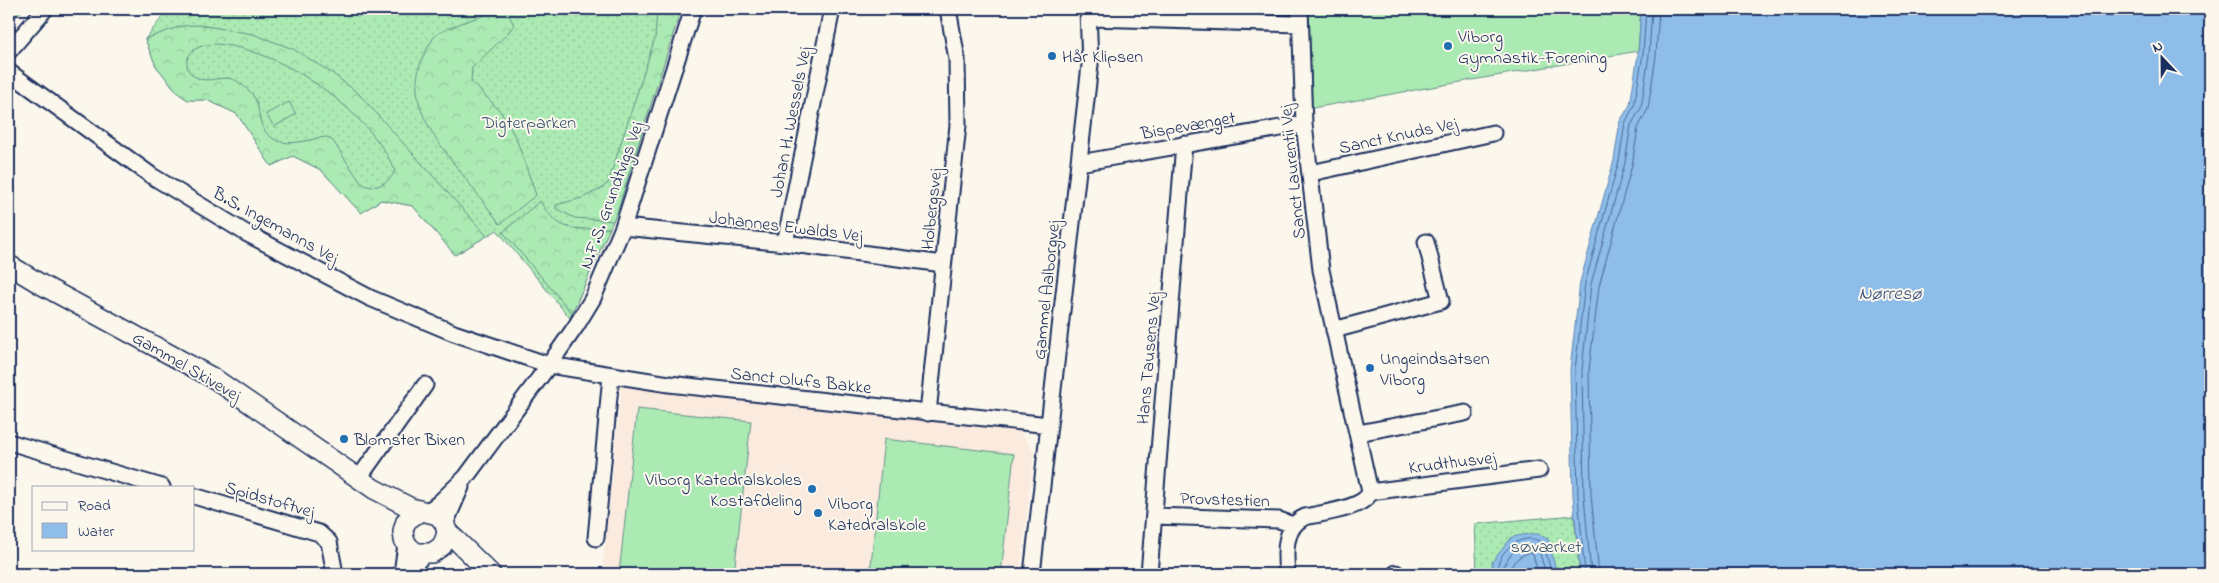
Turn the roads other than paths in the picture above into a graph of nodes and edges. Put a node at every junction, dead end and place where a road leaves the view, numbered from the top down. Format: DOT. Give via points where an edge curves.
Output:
graph roads {
  1 [pos="45,9"];
  2 [pos="693,9"];
  3 [pos="832,9"];
  4 [pos="948,9"];
  5 [pos="1089,14"];
  6 [pos="1300,16"];
  7 [pos="9,50"];
  8 [pos="9,72"];
  9 [pos="1304,124"];
  10 [pos="1494,133"];
  11 [pos="1184,144"];
  12 [pos="1079,163"];
  13 [pos="1311,172"];
  14 [pos="623,226"];
  15 [pos="1426,242"];
  16 [pos="785,243"];
  17 [pos="943,264"];
  18 [pos="9,265"];
  19 [pos="1334,330"];
  20 [pos="550,365"];
  21 [pos="611,375"];
  22 [pos="425,385"];
  23 [pos="928,413"];
  24 [pos="1464,413"];
  25 [pos="1050,425"];
  26 [pos="1358,433"];
  27 [pos="9,442"];
  28 [pos="1539,470"];
  29 [pos="466,477"];
  30 [pos="358,478"];
  31 [pos="159,486"];
  32 [pos="374,489"];
  33 [pos="1370,492"];
  34 [pos="195,496"];
  35 [pos="423,511"];
  36 [pos="1154,516"];
  37 [pos="1293,526"];
  38 [pos="446,527"];
  39 [pos="405,535"];
  40 [pos="596,538"];
  41 [pos="430,553"];
  42 [pos="335,574"];
  43 [pos="402,574"];
  44 [pos="412,574"];
  45 [pos="491,574"];
  46 [pos="1032,574"];
  47 [pos="1149,574"];
  48 [pos="1287,574"];
  1 -- 7 [label="street"];
  2 -- 14 [label="street, N.F.S. Grundtvigs Vej"];
  3 -- 16 [label="street, Johan H. Wessels Vej"];
  4 -- 17 [label="street, Holbergsvej" via="957,59 958,125"];
  5 -- 6 [label="street"];
  5 -- 12 [label="street, Gammel Aalborgvej" via="1090,65"];
  6 -- 9 [label="street, Sanct Laurentii Vej"];
  8 -- 20 [label="street, B.S. Ingemanns Vej" via="152,176 259,240 370,298 454,333"];
  9 -- 11 [label="street, Bispevænget"];
  9 -- 13 [label="street, Sanct Laurentii Vej"];
  10 -- 13 [label="street, Sanct Knuds Vej"];
  11 -- 12 [label="street, Bispevænget"];
  11 -- 36 [label="street, Hans Tausens Vej"];
  12 -- 25 [label="street, Gammel Aalborgvej"];
  13 -- 19 [label="street, Sanct Laurentii Vej" via="1321,270"];
  14 -- 16 [label="street, Johannes Ewalds Vej"];
  14 -- 20 [label="street, N.F.S. Grundtvigs Vej" via="593,298"];
  15 -- 19 [label="street" via="1441,302"];
  16 -- 17 [label="street, Johannes Ewalds Vej"];
  17 -- 23 [label="street, Holbergsvej"];
  18 -- 30 [label="main road, Gammel Skivevej" via="215,379"];
  19 -- 26 [label="street, Sanct Laurentii Vej"];
  20 -- 21 [label="street, Sanct Olufs Bakke"];
  20 -- 29 [label="street, N.F.S. Grundtvigs Vej"];
  21 -- 23 [label="street, Sanct Olufs Bakke"];
  21 -- 40 [label="street"];
  22 -- 30 [label="street"];
  23 -- 25 [label="street, Sanct Olufs Bakke"];
  24 -- 26 [label="street"];
  25 -- 46 [label="street, Gammel Aalborgvej"];
  26 -- 33 [label="street, Sanct Laurentii Vej"];
  27 -- 31 [label="street"];
  28 -- 33 [label="street, Krudthusvej"];
  29 -- 35 [label="street, N.F.S. Grundtvigs Vej" via="440,503"];
  29 -- 38 [label="street, N.F.S. Grundtvigs Vej"];
  30 -- 32 [label="main road, Gammel Skivevej"];
  32 -- 35 [label="main road, Gammel Skivevej"];
  32 -- 39 [label="main road, Gammel Skivevej" via="397,514"];
  33 -- 37 [label="street" via="1364,502 1305,517"];
  34 -- 42 [label="street, Spidstoftvej" via="319,533 329,542"];
  35 -- 38 [label="main road" via="438,515"];
  35 -- 39 [label="main road" via="410,517"];
  36 -- 37 [label="street, Provstestien" via="1278,520"];
  36 -- 47 [label="street, Hans Tausens Vej"];
  37 -- 48 [label="street" via="1286,544"];
  38 -- 41 [label="main road" via="444,542"];
  38 -- 45 [label="main road"];
  39 -- 41 [label="main road" via="416,552"];
  39 -- 43 [label="street"];
  41 -- 44 [label="street" via="418,562"];
  41 -- 45 [label="main road" via="450,554"];
}
